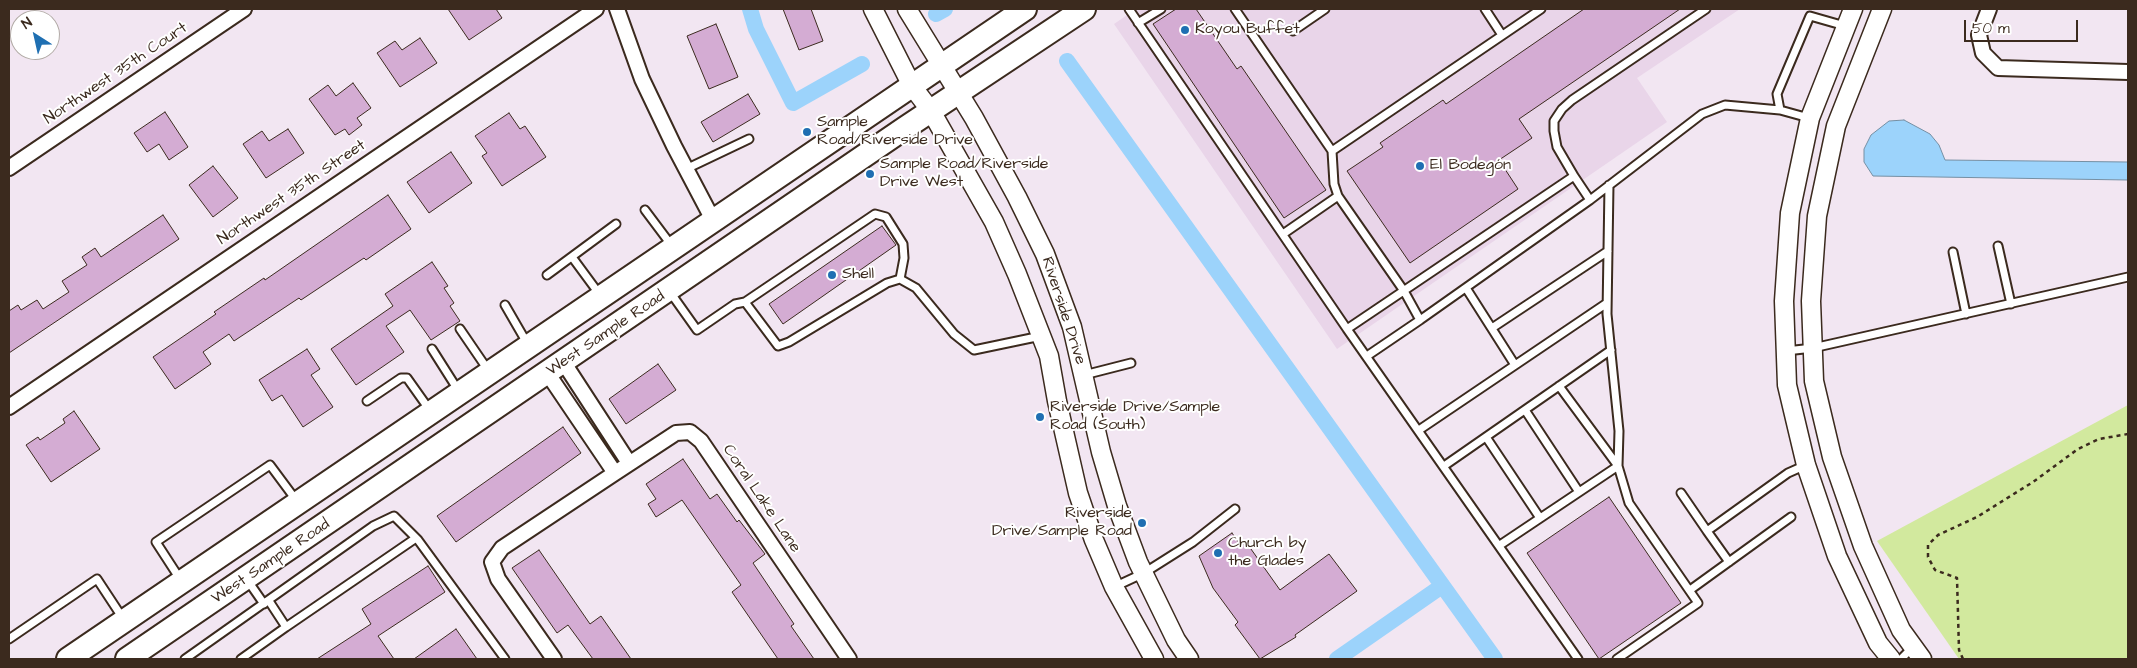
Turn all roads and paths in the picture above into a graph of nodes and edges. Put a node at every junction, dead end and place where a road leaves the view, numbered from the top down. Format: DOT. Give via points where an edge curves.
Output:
graph roads {
  1 [pos="244,9"];
  2 [pos="596,9"];
  3 [pos="617,9"];
  4 [pos="873,9"];
  5 [pos="907,9"];
  6 [pos="1025,9"];
  7 [pos="1084,9"];
  8 [pos="1128,9"];
  9 [pos="1161,9"];
  10 [pos="1234,9"];
  11 [pos="1325,9"];
  12 [pos="1484,9"];
  13 [pos="1541,9"];
  14 [pos="1706,9"];
  15 [pos="1882,9"];
  16 [pos="1989,9"];
  17 [pos="1850,14"];
  18 [pos="1138,23"];
  19 [pos="1293,31"];
  20 [pos="1502,35"];
  21 [pos="940,67"];
  22 [pos="2128,72"];
  23 [pos="912,86"];
  24 [pos="959,92"];
  25 [pos="1780,110"];
  26 [pos="930,111"];
  27 [pos="1810,118"];
  28 [pos="1836,126"];
  29 [pos="749,138"];
  30 [pos="1332,152"];
  31 [pos="9,168"];
  32 [pos="686,169"];
  33 [pos="1574,176"];
  34 [pos="1609,185"];
  35 [pos="1338,196"];
  36 [pos="1590,200"];
  37 [pos="644,210"];
  38 [pos="713,220"];
  39 [pos="616,224"];
  40 [pos="1283,234"];
  41 [pos="1998,246"];
  42 [pos="673,248"];
  43 [pos="1608,251"];
  44 [pos="1953,252"];
  45 [pos="572,257"];
  46 [pos="547,275"];
  47 [pos="2128,277"];
  48 [pos="900,279"];
  49 [pos="1466,288"];
  50 [pos="670,290"];
  51 [pos="1404,291"];
  52 [pos="601,296"];
  53 [pos="745,302"];
  54 [pos="1607,303"];
  55 [pos="2011,304"];
  56 [pos="505,305"];
  57 [pos="1966,314"];
  58 [pos="1420,320"];
  59 [pos="1492,328"];
  60 [pos="460,329"];
  61 [pos="1347,329"];
  62 [pos="1041,336"];
  63 [pos="529,345"];
  64 [pos="1813,348"];
  65 [pos="432,349"];
  66 [pos="1611,350"];
  67 [pos="1786,351"];
  68 [pos="1367,356"];
  69 [pos="1130,363"];
  70 [pos="1515,365"];
  71 [pos="556,368"];
  72 [pos="489,372"];
  73 [pos="1084,375"];
  74 [pos="1560,386"];
  75 [pos="460,392"];
  76 [pos="367,401"];
  77 [pos="9,406"];
  78 [pos="1525,410"];
  79 [pos="430,412"];
  80 [pos="1419,430"];
  81 [pos="2128,434"];
  82 [pos="1486,437"];
  83 [pos="629,463"];
  84 [pos="1806,464"];
  85 [pos="1444,466"];
  86 [pos="1618,466"];
  87 [pos="614,473"];
  88 [pos="1579,492"];
  89 [pos="1681,493"];
  90 [pos="298,502"];
  91 [pos="1235,509"];
  92 [pos="1791,516"];
  93 [pos="1540,518"];
  94 [pos="1707,531"];
  95 [pos="416,538"];
  96 [pos="1500,545"];
  97 [pos="1729,562"];
  98 [pos="1144,573"];
  99 [pos="247,578"];
  100 [pos="182,582"];
  101 [pos="1114,587"];
  102 [pos="1690,590"];
  103 [pos="266,603"];
  104 [pos="124,621"];
  105 [pos="286,627"];
  106 [pos="9,639"];
  107 [pos="1918,653"];
  108 [pos="68,659"];
  109 [pos="127,659"];
  110 [pos="185,659"];
  111 [pos="241,659"];
  112 [pos="505,659"];
  113 [pos="554,659"];
  114 [pos="849,659"];
  115 [pos="1154,659"];
  116 [pos="1189,659"];
  117 [pos="1578,659"];
  118 [pos="1616,659"];
  119 [pos="1891,659"];
  120 [pos="1901,659"];
  121 [pos="1963,659"];
  1 -- 31 [label="street, Northwest 35th Court"];
  2 -- 77 [label="street, Northwest 35th Street"];
  3 -- 32 [label="street" via="642,79"];
  4 -- 23 [label="street, Riverside Drive"];
  5 -- 21 [label="street, Riverside Drive"];
  6 -- 21 [label="main road, West Sample Road"];
  7 -- 24 [label="main road, West Sample Road"];
  8 -- 18 [label="lane"];
  9 -- 18 [label="lane"];
  10 -- 30 [label="lane"];
  11 -- 19 [label="lane"];
  12 -- 20 [label="lane"];
  13 -- 20 [label="lane"];
  14 -- 33 [label="lane" via="1562,109 1554,121 1554,131 1557,147"];
  15 -- 28 [label="street"];
  16 -- 22 [label="street" via="1979,35 1983,53 1998,68"];
  17 -- 25 [label="lane" via="1810,16 1778,94"];
  17 -- 27 [label="street"];
  18 -- 40 [label="lane"];
  20 -- 30 [label="lane"];
  21 -- 23 [label="main road, West Sample Road"];
  21 -- 24 [label="street, Riverside Drive"];
  23 -- 26 [label="street, Riverside Drive"];
  23 -- 38 [label="main road, West Sample Road"];
  24 -- 26 [label="main road, West Sample Road"];
  24 -- 73 [label="street, Riverside Drive" via="1045,254 1072,327"];
  25 -- 27 [label="lane"];
  25 -- 34 [label="lane" via="1725,105 1702,114"];
  26 -- 50 [label="main road, West Sample Road"];
  26 -- 62 [label="street, Riverside Drive" via="994,222"];
  27 -- 28 [label="street"];
  27 -- 67 [label="street" via="1790,213 1784,301"];
  28 -- 64 [label="street" via="1817,216 1811,302"];
  29 -- 32 [label="lane"];
  30 -- 35 [label="lane"];
  32 -- 38 [label="street"];
  33 -- 36 [label="lane"];
  33 -- 51 [label="lane"];
  34 -- 36 [label="lane"];
  34 -- 43 [label="lane"];
  35 -- 40 [label="lane"];
  35 -- 51 [label="lane"];
  36 -- 49 [label="lane"];
  37 -- 42 [label="lane"];
  38 -- 42 [label="main road, West Sample Road"];
  39 -- 45 [label="lane"];
  40 -- 61 [label="lane"];
  41 -- 55 [label="lane"];
  42 -- 52 [label="main road, West Sample Road"];
  43 -- 54 [label="lane"];
  43 -- 59 [label="lane"];
  44 -- 57 [label="lane"];
  45 -- 46 [label="lane"];
  45 -- 52 [label="lane"];
  47 -- 55 [label="lane"];
  48 -- 53 [label="lane" via="887,283 778,346"];
  48 -- 53 [label="lane" via="903,244 886,217 876,214"];
  48 -- 62 [label="lane" via="916,288 954,334 974,350"];
  49 -- 58 [label="lane"];
  49 -- 59 [label="lane"];
  50 -- 53 [label="lane" via="697,330 735,304"];
  50 -- 71 [label="main road, West Sample Road"];
  51 -- 58 [label="lane"];
  51 -- 61 [label="lane"];
  52 -- 63 [label="main road, West Sample Road"];
  54 -- 66 [label="lane"];
  54 -- 70 [label="lane"];
  55 -- 57 [label="lane"];
  56 -- 63 [label="lane"];
  57 -- 64 [label="lane"];
  58 -- 68 [label="lane"];
  59 -- 70 [label="lane"];
  60 -- 72 [label="lane"];
  61 -- 68 [label="lane"];
  62 -- 101 [label="street, Riverside Drive" via="1049,356 1078,493"];
  63 -- 72 [label="main road, West Sample Road"];
  64 -- 67 [label="lane"];
  64 -- 107 [label="street" via="1814,381 1835,466 1862,546 1901,630"];
  65 -- 75 [label="lane"];
  66 -- 74 [label="lane"];
  66 -- 86 [label="lane" via="1619,431"];
  67 -- 84 [label="street" via="1787,385"];
  68 -- 80 [label="lane"];
  69 -- 73 [label="lane"];
  70 -- 80 [label="lane"];
  71 -- 83 [label="street"];
  71 -- 87 [label="street"];
  71 -- 99 [label="main road, West Sample Road"];
  72 -- 75 [label="main road, West Sample Road"];
  73 -- 98 [label="street, Riverside Drive" via="1117,506"];
  74 -- 78 [label="lane"];
  74 -- 86 [label="lane"];
  75 -- 79 [label="main road, West Sample Road"];
  76 -- 79 [label="lane" via="401,378 407,378"];
  78 -- 82 [label="lane"];
  78 -- 88 [label="lane"];
  79 -- 90 [label="main road, West Sample Road"];
  80 -- 85 [label="lane"];
  81 -- 121 [label="path" via="2099,440 2078,449 2017,492 1977,517 1938,535 1928,545 1928,557 1935,570 1957,578 1959,650"];
  82 -- 85 [label="lane"];
  82 -- 93 [label="lane"];
  83 -- 87 [label="street, Coral Lake Lane"];
  83 -- 114 [label="street, Coral Lake Lane" via="676,433 690,432 701,441"];
  84 -- 94 [label="lane" via="1788,473"];
  84 -- 119 [label="street" via="1837,556 1878,644"];
  85 -- 96 [label="lane"];
  86 -- 88 [label="lane"];
  86 -- 102 [label="lane" via="1629,504"];
  87 -- 113 [label="street, Coral Lake Lane" via="502,548 492,562 498,579"];
  88 -- 93 [label="lane"];
  89 -- 94 [label="lane"];
  90 -- 100 [label="main road, West Sample Road"];
  90 -- 100 [label="lane" via="270,465 156,542"];
  91 -- 98 [label="lane" via="1193,542"];
  92 -- 97 [label="lane"];
  93 -- 96 [label="lane"];
  94 -- 97 [label="lane"];
  95 -- 103 [label="lane" via="394,516 373,526"];
  95 -- 105 [label="lane"];
  95 -- 112 [label="lane"];
  96 -- 117 [label="lane"];
  97 -- 102 [label="lane"];
  98 -- 101 [label="lane"];
  98 -- 116 [label="street, Riverside Drive" via="1176,640"];
  99 -- 103 [label="lane"];
  99 -- 109 [label="main road, West Sample Road"];
  100 -- 104 [label="main road, West Sample Road"];
  101 -- 115 [label="street, Riverside Drive"];
  102 -- 118 [label="lane" via="1698,602"];
  103 -- 105 [label="lane"];
  103 -- 110 [label="lane"];
  104 -- 106 [label="lane" via="97,579"];
  104 -- 108 [label="main road, West Sample Road"];
  105 -- 111 [label="lane"];
  107 -- 120 [label="lane"];
}
